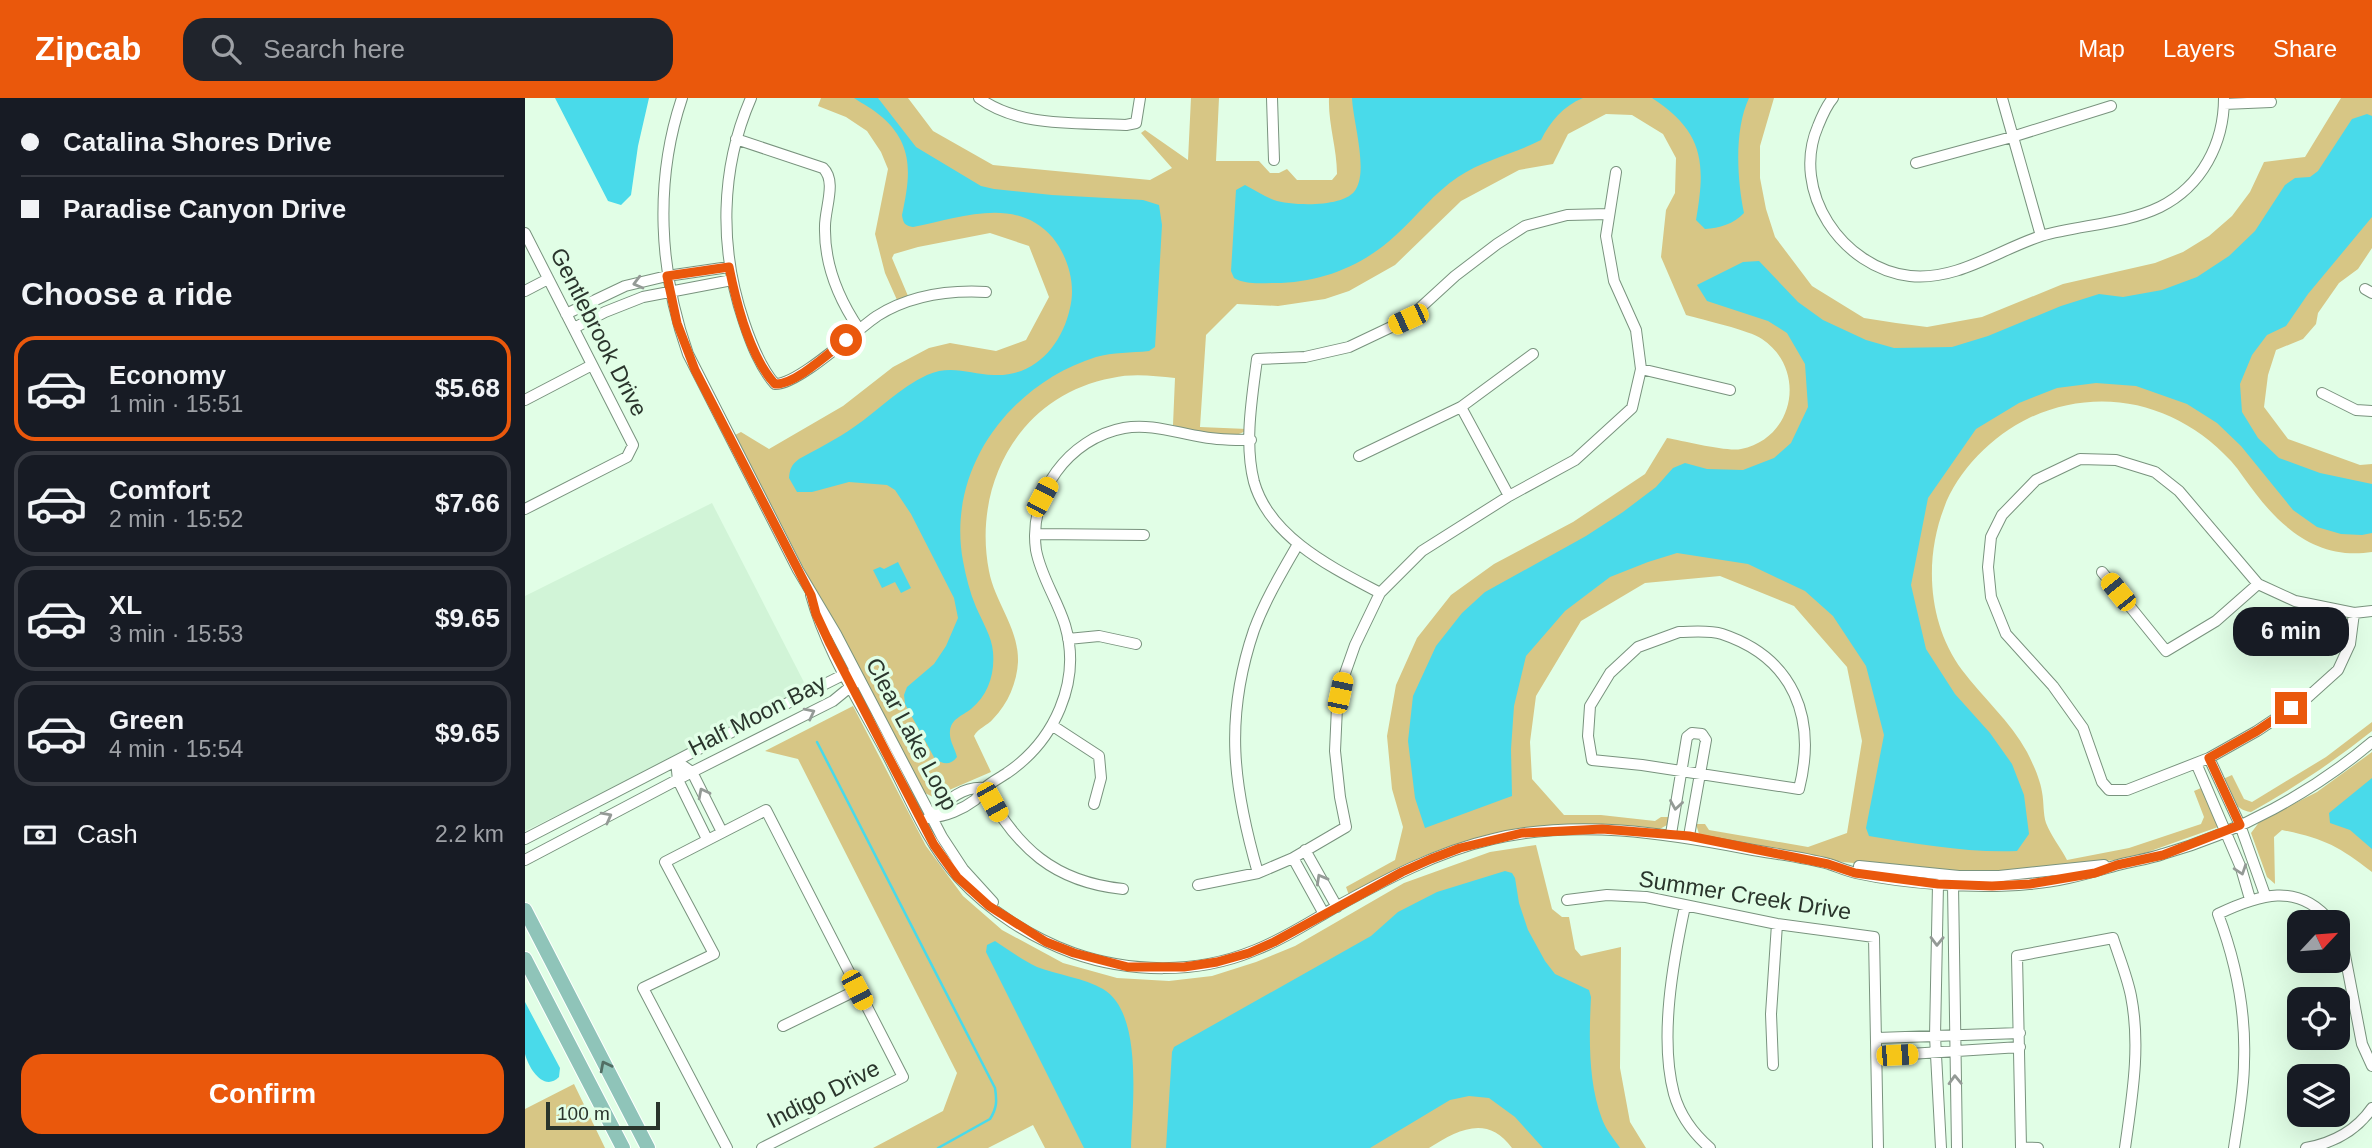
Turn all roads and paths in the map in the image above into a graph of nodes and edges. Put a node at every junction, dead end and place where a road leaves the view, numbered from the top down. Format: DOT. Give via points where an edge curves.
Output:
graph roads {
  1 [pos="682,98"];
  2 [pos="751,98"];
  3 [pos="979,98"];
  4 [pos="1140,98"];
  5 [pos="1272,98"];
  6 [pos="1833,98"];
  7 [pos="2002,98"];
  8 [pos="2224,101"];
  9 [pos="2271,102"];
  10 [pos="2111,106"];
  11 [pos="2012,137"];
  12 [pos="736,139"];
  13 [pos="1274,160"];
  14 [pos="1916,163"];
  15 [pos="1616,172"];
  16 [pos="1609,214"];
  17 [pos="525,233"];
  18 [pos="2041,236"];
  19 [pos="729,267"];
  20 [pos="667,276"];
  21 [pos="548,279"];
  22 [pos="732,280"];
  23 [pos="525,291"];
  24 [pos="670,291"];
  25 [pos="986,292"];
  26 [pos="566,314"];
  27 [pos="574,328"];
  28 [pos="859,329"];
  29 [pos="1533,355"];
  30 [pos="592,365"];
  31 [pos="1641,369"];
  32 [pos="1730,390"];
  33 [pos="2322,393"];
  34 [pos="525,400"];
  35 [pos="1461,407"];
  36 [pos="2372,411"];
  37 [pos="1251,440"];
  38 [pos="1359,456"];
  39 [pos="1509,496"];
  40 [pos="525,509"];
  41 [pos="1036,534"];
  42 [pos="1144,535"];
  43 [pos="1298,544"];
  44 [pos="2102,572"];
  45 [pos="2258,584"];
  46 [pos="1380,593"];
  47 [pos="811,595"];
  48 [pos="2372,611"];
  49 [pos="2354,613"];
  50 [pos="1068,639"];
  51 [pos="1136,644"];
  52 [pos="845,674"];
  53 [pos="855,682"];
  54 [pos="1052,726"];
  55 [pos="2372,742"];
  56 [pos="2209,758"];
  57 [pos="676,761"];
  58 [pos="2196,763"];
  59 [pos="692,772"];
  60 [pos="1681,772"];
  61 [pos="1698,775"];
  62 [pos="678,780"];
  63 [pos="984,788"];
  64 [pos="2224,790"];
  65 [pos="2211,797"];
  66 [pos="1094,804"];
  67 [pos="566,817"];
  68 [pos="926,819"];
  69 [pos="2240,825"];
  70 [pos="2225,831"];
  71 [pos="722,832"];
  72 [pos="575,834"];
  73 [pos="1671,834"];
  74 [pos="1689,836"];
  75 [pos="525,839"];
  76 [pos="707,839"];
  77 [pos="1305,850"];
  78 [pos="1293,858"];
  79 [pos="525,860"];
  80 [pos="1258,873"];
  81 [pos="1946,881"];
  82 [pos="1198,885"];
  83 [pos="1123,889"];
  84 [pos="2265,895"];
  85 [pos="2250,899"];
  86 [pos="1567,900"];
  87 [pos="1685,906"];
  88 [pos="1337,907"];
  89 [pos="525,910"];
  90 [pos="2319,910"];
  91 [pos="1324,914"];
  92 [pos="1777,923"];
  93 [pos="525,959"];
  94 [pos="552,962"];
  95 [pos="2348,973"];
  96 [pos="857,990"];
  97 [pos="559,1024"];
  98 [pos="783,1027"];
  99 [pos="2020,1033"];
  100 [pos="1954,1035"];
  101 [pos="1934,1036"];
  102 [pos="1877,1038"];
  103 [pos="2020,1047"];
  104 [pos="1954,1051"];
  105 [pos="1935,1052"];
  106 [pos="1878,1056"];
  107 [pos="1773,1065"];
  108 [pos="2372,1066"];
  109 [pos="2372,1108"];
  110 [pos="2021,1147"];
  111 [pos="623,1148"];
  112 [pos="648,1148"];
  113 [pos="727,1148"];
  114 [pos="762,1148"];
  115 [pos="1710,1148"];
  116 [pos="1878,1148"];
  117 [pos="1941,1148"];
  118 [pos="1957,1148"];
  119 [pos="2038,1148"];
  120 [pos="2125,1148"];
  121 [pos="2234,1148"];
  122 [pos="2306,1148"];
  1 -- 20 [label="street, Clear Lake Loop" via="665,175"];
  2 -- 12 [label="street"];
  3 -- 4 [label="street" via="1027,119 1126,125 1136,123"];
  5 -- 13 [label="street"];
  6 -- 18 [label="street" via="1814,136 1812,191 1825,219 1845,245 1873,265 1910,276 1950,274"];
  7 -- 11 [label="street"];
  8 -- 9 [label="street"];
  8 -- 18 [label="street" via="2207,167 2178,195 2135,215"];
  10 -- 11 [label="street"];
  11 -- 14 [label="street"];
  11 -- 18 [label="street"];
  12 -- 19 [label="street" via="727,191"];
  12 -- 28 [label="street" via="828,173 826,248 839,294"];
  15 -- 16 [label="street"];
  16 -- 31 [label="street" via="1606,236 1614,281 1636,330"];
  16 -- 37 [label="street" via="1567,215 1525,226 1455,276 1408,319 1349,347 1305,357 1257,359"];
  17 -- 21 [label="street, Gentlebrook Drive"];
  19 -- 20 [label="street"];
  19 -- 22 [label="street"];
  20 -- 24 [label="street, Clear Lake Loop"];
  20 -- 26 [label="street, one-way" via="625,286"];
  21 -- 23 [label="street"];
  21 -- 26 [label="street, Gentlebrook Drive"];
  22 -- 24 [label="street"];
  22 -- 28 [label="street" via="748,334 775,384 802,373"];
  24 -- 27 [label="street" via="643,297"];
  24 -- 47 [label="street, Clear Lake Loop" via="677,323 702,386"];
  25 -- 28 [label="street" via="926,297 891,309"];
  26 -- 27 [label="street, Gentlebrook Drive"];
  27 -- 30 [label="street, Gentlebrook Drive"];
  29 -- 35 [label="street"];
  30 -- 34 [label="street"];
  30 -- 40 [label="street, Gentlebrook Drive" via="632,450 627,457"];
  31 -- 32 [label="street"];
  31 -- 39 [label="street" via="1632,408 1575,460"];
  33 -- 36 [label="street" via="2357,410"];
  35 -- 38 [label="street"];
  35 -- 39 [label="street"];
  37 -- 41 [label="street" via="1147,427 1098,437 1073,453 1051,480 1042,497"];
  37 -- 43 [label="street" via="1251,467 1260,498"];
  39 -- 46 [label="street" via="1422,551"];
  41 -- 42 [label="street"];
  41 -- 50 [label="street" via="1041,568"];
  43 -- 46 [label="street"];
  43 -- 80 [label="street" via="1255,629 1237,702 1238,793"];
  44 -- 45 [label="street" via="2167,651 2216,621"];
  45 -- 49 [label="street" via="2295,601"];
  45 -- 58 [label="street" via="2179,491 2155,472 2116,460 2080,459 2036,480 2002,515 1991,537 1991,597 2005,634 2053,685 2083,728 2109,790 2127,790"];
  46 -- 77 [label="street" via="1355,645 1337,707 1335,751 1346,827"];
  47 -- 52 [label="street, Clear Lake Loop"];
  47 -- 53 [label="street, Clear Lake Loop" via="826,616"];
  48 -- 49 [label="street"];
  49 -- 56 [label="street" via="2350,644 2339,670 2308,697"];
  50 -- 51 [label="street" via="1099,636"];
  50 -- 54 [label="street" via="1064,697"];
  52 -- 53 [label="street, Clear Lake Loop"];
  52 -- 57 [label="street, Half Moon Bay"];
  59 -- 53 [label="street, Half Moon Bay, one-way" via="834,701"];
  53 -- 68 [label="street, Clear Lake Loop"];
  54 -- 63 [label="street" via="1025,761"];
  54 -- 66 [label="street" via="1099,756 1101,778"];
  55 -- 69 [label="street, Clear Lake Loop" via="2320,780"];
  56 -- 58 [label="street"];
  56 -- 64 [label="street"];
  57 -- 59 [label="street"];
  57 -- 62 [label="street"];
  57 -- 67 [label="street, Half Moon Bay"];
  58 -- 65 [label="street"];
  59 -- 62 [label="street, Half Moon Bay"];
  71 -- 59 [label="street, one-way"];
  60 -- 61 [label="street"];
  60 -- 61 [label="street" via="1687,737 1702,734 1706,740"];
  60 -- 61 [label="street" via="1592,760 1590,706 1610,673 1639,647 1679,632 1719,633 1755,649 1788,680 1799,702 1806,743 1804,769 1798,789"];
  60 -- 73 [label="street, one-way"];
  61 -- 74 [label="street"];
  72 -- 62 [label="street, Half Moon Bay, one-way"];
  62 -- 76 [label="street"];
  63 -- 68 [label="street" via="974,801 942,817"];
  63 -- 83 [label="street" via="1017,839 1037,857 1077,880"];
  64 -- 65 [label="street"];
  64 -- 69 [label="street"];
  65 -- 70 [label="street"];
  67 -- 72 [label="street"];
  67 -- 75 [label="street, Half Moon Bay"];
  68 -- 91 [label="street, Clear Lake Loop" via="934,845 957,877 989,906 1046,942 1098,960 1128,967 1217,962 1274,942"];
  69 -- 70 [label="street, Clear Lake Loop"];
  69 -- 84 [label="street"];
  70 -- 81 [label="street, Clear Lake Loop" via="2163,855 2095,873 2030,884"];
  70 -- 85 [label="street, one-way"];
  71 -- 76 [label="street"];
  71 -- 96 [label="street" via="766,810"];
  72 -- 79 [label="street, Half Moon Bay"];
  73 -- 74 [label="street, Clear Lake Loop"];
  73 -- 88 [label="street, Clear Lake Loop" via="1602,829 1493,839 1431,859"];
  74 -- 81 [label="street, Clear Lake Loop" via="1855,873"];
  76 -- 113 [label="street" via="665,862 714,954 643,988"];
  77 -- 78 [label="street"];
  88 -- 77 [label="street, one-way"];
  78 -- 80 [label="street"];
  78 -- 91 [label="street"];
  80 -- 82 [label="street"];
  81 -- 100 [label="street"];
  81 -- 101 [label="street, one-way"];
  84 -- 85 [label="street"];
  84 -- 90 [label="street" via="2300,900"];
  85 -- 121 [label="street" via="2218,914 2234,960 2243,1014 2244,1065"];
  86 -- 87 [label="street, Summer Creek Drive" via="1607,895"];
  87 -- 92 [label="street, Summer Creek Drive"];
  87 -- 115 [label="street" via="1668,1028 1670,1072 1685,1119"];
  88 -- 91 [label="street, Clear Lake Loop"];
  89 -- 94 [label="main road"];
  92 -- 102 [label="street, Summer Creek Drive" via="1874,937"];
  92 -- 107 [label="street"];
  93 -- 97 [label="main road"];
  94 -- 97 [label="main road" via="542,977"];
  112 -- 94 [label="main road, one-way"];
  95 -- 108 [label="street" via="2362,1044"];
  96 -- 98 [label="street"];
  96 -- 114 [label="street, Indigo Drive" via="903,1077"];
  97 -- 111 [label="main road"];
  99 -- 100 [label="street"];
  99 -- 103 [label="street"];
  99 -- 120 [label="street" via="2017,956 2113,938 2131,996 2136,1045"];
  100 -- 101 [label="street"];
  100 -- 104 [label="street"];
  101 -- 102 [label="street"];
  101 -- 105 [label="street"];
  102 -- 106 [label="street"];
  103 -- 104 [label="street"];
  103 -- 110 [label="street"];
  104 -- 105 [label="street"];
  118 -- 104 [label="street, one-way"];
  105 -- 106 [label="street"];
  105 -- 117 [label="street"];
  106 -- 116 [label="street"];
  109 -- 122 [label="street" via="2344,1135"];
  110 -- 119 [label="street"];
}
